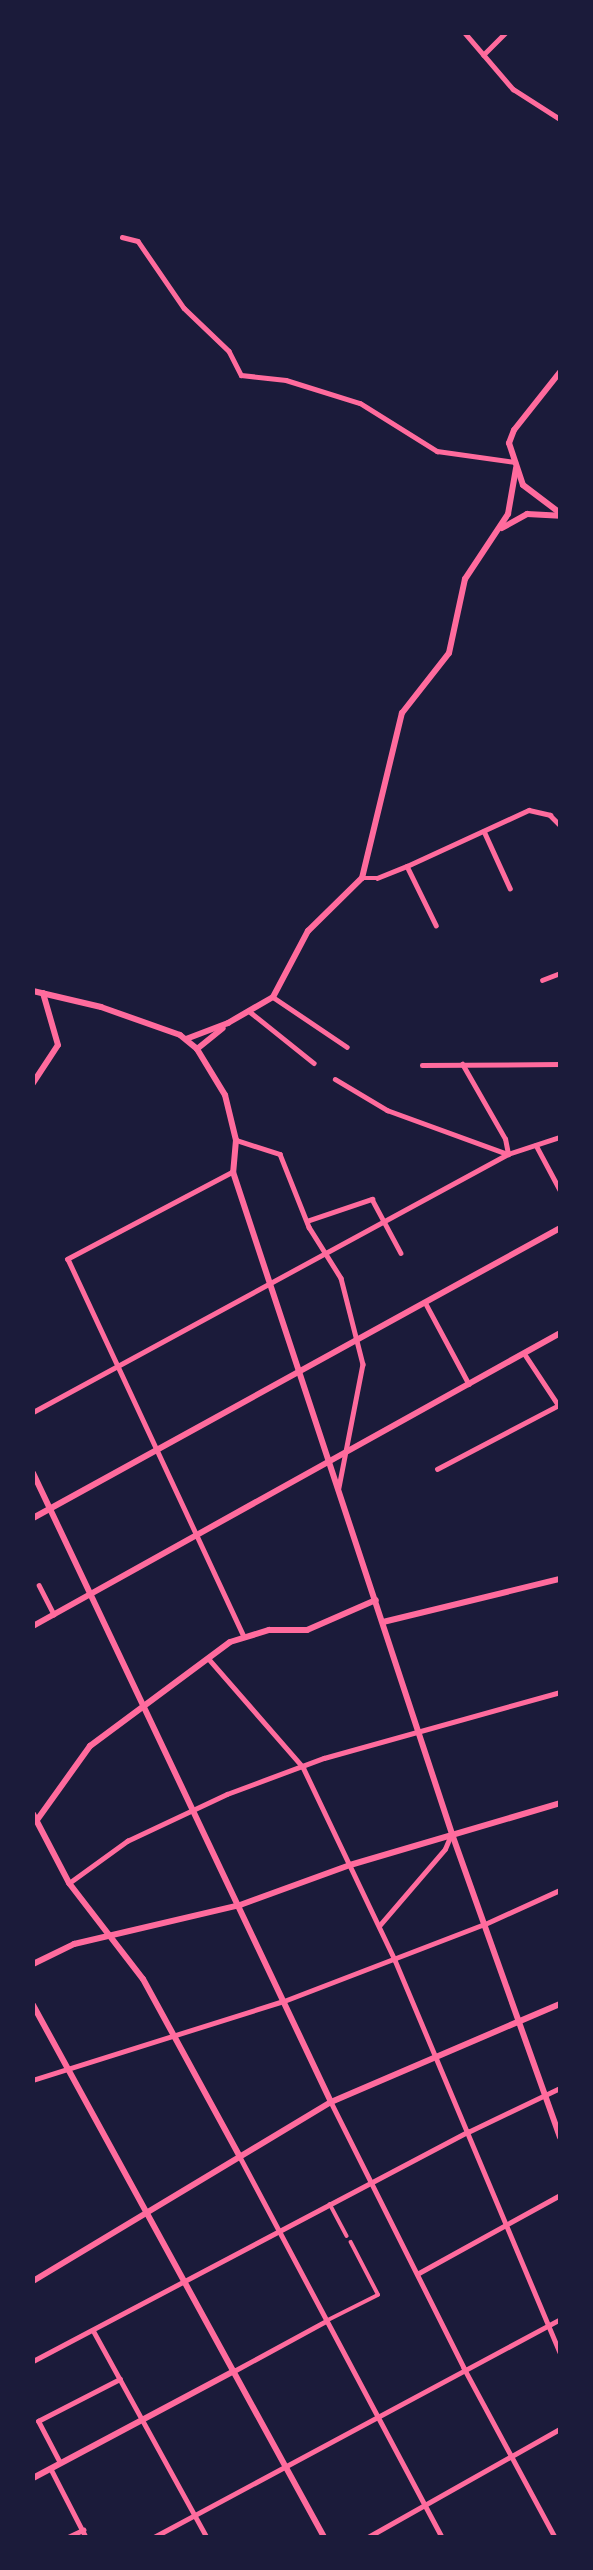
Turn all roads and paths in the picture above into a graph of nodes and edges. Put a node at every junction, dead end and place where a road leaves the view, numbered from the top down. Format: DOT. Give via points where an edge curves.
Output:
graph roads {
  1 [pos="465,33"];
  2 [pos="505,33"];
  3 [pos="483,55"];
  4 [pos="560,119"];
  5 [pos="122,236"];
  6 [pos="560,372"];
  7 [pos="515,465"];
  8 [pos="560,514"];
  9 [pos="492,537"];
  10 [pos="560,825"];
  11 [pos="484,831"];
  12 [pos="407,866"];
  13 [pos="362,878"];
  14 [pos="510,888"];
  15 [pos="436,925"];
  16 [pos="560,973"];
  17 [pos="542,980"];
  18 [pos="33,991"];
  19 [pos="43,993"];
  20 [pos="273,997"];
  21 [pos="249,1012"];
  22 [pos="229,1023"];
  23 [pos="186,1039"];
  24 [pos="347,1047"];
  25 [pos="197,1049"];
  26 [pos="314,1063"];
  27 [pos="560,1064"];
  28 [pos="422,1065"];
  29 [pos="462,1065"];
  30 [pos="335,1079"];
  31 [pos="33,1083"];
  32 [pos="560,1137"];
  33 [pos="236,1140"];
  34 [pos="536,1145"];
  35 [pos="508,1154"];
  36 [pos="233,1172"];
  37 [pos="560,1189"];
  38 [pos="384,1220"];
  39 [pos="307,1221"];
  40 [pos="560,1228"];
  41 [pos="326,1251"];
  42 [pos="401,1253"];
  43 [pos="269,1282"];
  44 [pos="425,1302"];
  45 [pos="560,1333"];
  46 [pos="359,1338"];
  47 [pos="524,1353"];
  48 [pos="118,1366"];
  49 [pos="299,1371"];
  50 [pos="469,1384"];
  51 [pos="559,1406"];
  52 [pos="33,1412"];
  53 [pos="158,1449"];
  54 [pos="344,1454"];
  55 [pos="330,1462"];
  56 [pos="437,1469"];
  57 [pos="33,1473"];
  58 [pos="339,1488"];
  59 [pos="50,1509"];
  60 [pos="33,1518"];
  61 [pos="196,1535"];
  62 [pos="560,1579"];
  63 [pos="39,1586"];
  64 [pos="91,1594"];
  65 [pos="376,1600"];
  66 [pos="54,1615"];
  67 [pos="383,1622"];
  68 [pos="33,1626"];
  69 [pos="243,1636"];
  70 [pos="208,1658"];
  71 [pos="560,1692"];
  72 [pos="144,1706"];
  73 [pos="419,1731"];
  74 [pos="303,1767"];
  75 [pos="560,1803"];
  76 [pos="193,1809"];
  77 [pos="35,1817"];
  78 [pos="452,1834"];
  79 [pos="350,1865"];
  80 [pos="69,1883"];
  81 [pos="560,1891"];
  82 [pos="240,1905"];
  83 [pos="485,1924"];
  84 [pos="379,1926"];
  85 [pos="109,1936"];
  86 [pos="395,1960"];
  87 [pos="33,1964"];
  88 [pos="284,2001"];
  89 [pos="560,2004"];
  90 [pos="34,2009"];
  91 [pos="517,2020"];
  92 [pos="174,2032"];
  93 [pos="437,2056"];
  94 [pos="70,2068"];
  95 [pos="33,2080"];
  96 [pos="560,2088"];
  97 [pos="544,2095"];
  98 [pos="331,2102"];
  99 [pos="468,2132"];
  100 [pos="560,2137"];
  101 [pos="240,2157"];
  102 [pos="370,2183"];
  103 [pos="560,2195"];
  104 [pos="330,2203"];
  105 [pos="148,2212"];
  106 [pos="507,2227"];
  107 [pos="278,2231"];
  108 [pos="347,2236"];
  109 [pos="351,2243"];
  110 [pos="417,2274"];
  111 [pos="33,2281"];
  112 [pos="186,2281"];
  113 [pos="560,2319"];
  114 [pos="326,2322"];
  115 [pos="548,2325"];
  116 [pos="93,2330"];
  117 [pos="560,2352"];
  118 [pos="33,2361"];
  119 [pos="464,2368"];
  120 [pos="234,2371"];
  121 [pos="120,2379"];
  122 [pos="377,2413"];
  123 [pos="142,2420"];
  124 [pos="560,2430"];
  125 [pos="509,2456"];
  126 [pos="60,2464"];
  127 [pos="285,2464"];
  128 [pos="51,2469"];
  129 [pos="33,2478"];
  130 [pos="426,2505"];
  131 [pos="194,2513"];
  132 [pos="83,2530"];
  133 [pos="560,2532"];
  134 [pos="554,2536"];
  135 [pos="68,2537"];
  136 [pos="86,2537"];
  137 [pos="154,2537"];
  138 [pos="207,2537"];
  139 [pos="324,2537"];
  140 [pos="368,2537"];
  141 [pos="442,2537"];
  1 -- 3 [label="street"];
  2 -- 3 [label="street"];
  3 -- 4 [label="street" via="513,89"];
  5 -- 7 [label="street" via="138,241 184,308 229,351 241,375 294,382 360,403 437,451"];
  6 -- 7 [label="street" via="509,438"];
  7 -- 8 [label="street" via="523,485"];
  7 -- 9 [label="street" via="508,514"];
  8 -- 9 [label="street" via="527,513"];
  9 -- 13 [label="street" via="465,579 449,653 402,713"];
  10 -- 11 [label="street" via="550,815 529,810"];
  11 -- 12 [label="street"];
  11 -- 14 [label="street"];
  12 -- 13 [label="street" via="377,878"];
  12 -- 15 [label="street"];
  13 -- 20 [label="street" via="308,931"];
  16 -- 17 [label="street"];
  18 -- 19 [label="street"];
  19 -- 23 [label="street" via="130,1016"];
  19 -- 31 [label="street" via="58,1045"];
  20 -- 21 [label="street"];
  20 -- 24 [label="street"];
  21 -- 22 [label="street"];
  21 -- 26 [label="street"];
  22 -- 23 [label="street"];
  22 -- 25 [label="street"];
  23 -- 25 [label="street"];
  25 -- 33 [label="street" via="225,1095"];
  27 -- 29 [label="street"];
  28 -- 29 [label="street"];
  29 -- 35 [label="street" via="505,1139"];
  30 -- 35 [label="street" via="387,1110"];
  32 -- 34 [label="street"];
  33 -- 36 [label="street"];
  33 -- 39 [label="street" via="280,1154"];
  34 -- 35 [label="street"];
  34 -- 37 [label="street"];
  35 -- 38 [label="street"];
  36 -- 43 [label="street"];
  36 -- 48 [label="street" via="68,1259"];
  38 -- 39 [label="street" via="372,1199"];
  38 -- 41 [label="street"];
  38 -- 42 [label="street"];
  39 -- 41 [label="street"];
  40 -- 44 [label="street"];
  41 -- 43 [label="street"];
  41 -- 46 [label="street" via="341,1278"];
  43 -- 48 [label="street"];
  43 -- 49 [label="street"];
  44 -- 46 [label="street"];
  44 -- 50 [label="street"];
  45 -- 47 [label="street"];
  46 -- 49 [label="street"];
  46 -- 54 [label="street" via="361,1384"];
  47 -- 50 [label="street"];
  47 -- 51 [label="street"];
  48 -- 52 [label="street"];
  48 -- 53 [label="street"];
  49 -- 53 [label="street"];
  49 -- 55 [label="street"];
  50 -- 54 [label="street"];
  51 -- 56 [label="street"];
  53 -- 59 [label="street"];
  53 -- 61 [label="street"];
  54 -- 55 [label="street"];
  54 -- 58 [label="street"];
  55 -- 58 [label="street"];
  55 -- 61 [label="street"];
  57 -- 59 [label="street"];
  58 -- 65 [label="street"];
  59 -- 60 [label="street"];
  59 -- 64 [label="street"];
  61 -- 64 [label="street"];
  61 -- 69 [label="street"];
  62 -- 67 [label="street"];
  63 -- 66 [label="street"];
  64 -- 66 [label="street"];
  64 -- 72 [label="street"];
  65 -- 67 [label="street"];
  65 -- 69 [label="street" via="307,1630"];
  66 -- 68 [label="street"];
  67 -- 73 [label="street"];
  69 -- 70 [label="street"];
  70 -- 72 [label="street"];
  70 -- 74 [label="street"];
  71 -- 73 [label="street"];
  72 -- 76 [label="street"];
  72 -- 77 [label="street" via="90,1746"];
  73 -- 74 [label="street"];
  73 -- 78 [label="street"];
  74 -- 76 [label="street"];
  74 -- 79 [label="street"];
  75 -- 78 [label="street"];
  76 -- 80 [label="street" via="118,1846"];
  76 -- 82 [label="street"];
  77 -- 80 [label="street"];
  78 -- 79 [label="street"];
  78 -- 83 [label="street"];
  78 -- 84 [label="street" via="445,1850"];
  79 -- 82 [label="street"];
  79 -- 84 [label="street"];
  80 -- 85 [label="street"];
  81 -- 83 [label="street"];
  82 -- 85 [label="street" via="167,1926"];
  82 -- 88 [label="street"];
  83 -- 86 [label="street"];
  83 -- 91 [label="street"];
  84 -- 86 [label="street"];
  85 -- 87 [label="street" via="74,1944"];
  85 -- 92 [label="street" via="143,1979"];
  86 -- 88 [label="street"];
  86 -- 93 [label="street"];
  88 -- 92 [label="street"];
  88 -- 98 [label="street"];
  89 -- 91 [label="street"];
  90 -- 94 [label="street"];
  91 -- 93 [label="street"];
  91 -- 97 [label="street"];
  92 -- 94 [label="street"];
  92 -- 101 [label="street"];
  93 -- 98 [label="street"];
  93 -- 99 [label="street"];
  94 -- 95 [label="street"];
  94 -- 105 [label="street"];
  96 -- 97 [label="street"];
  97 -- 99 [label="street"];
  97 -- 100 [label="street"];
  98 -- 101 [label="street"];
  98 -- 102 [label="street"];
  99 -- 102 [label="street"];
  99 -- 106 [label="street"];
  101 -- 105 [label="street"];
  101 -- 107 [label="street"];
  102 -- 104 [label="street"];
  102 -- 110 [label="street"];
  103 -- 106 [label="street"];
  104 -- 107 [label="street"];
  104 -- 108 [label="street"];
  105 -- 111 [label="street"];
  105 -- 112 [label="street"];
  106 -- 110 [label="street"];
  106 -- 115 [label="street"];
  107 -- 112 [label="street"];
  107 -- 114 [label="street"];
  109 -- 114 [label="street" via="378,2295"];
  110 -- 119 [label="street"];
  112 -- 116 [label="street"];
  112 -- 120 [label="street"];
  113 -- 115 [label="street"];
  114 -- 120 [label="street"];
  114 -- 122 [label="street"];
  115 -- 117 [label="street"];
  115 -- 119 [label="street"];
  116 -- 118 [label="street"];
  116 -- 121 [label="street"];
  119 -- 122 [label="street"];
  119 -- 125 [label="street"];
  120 -- 123 [label="street"];
  120 -- 127 [label="street"];
  121 -- 123 [label="street"];
  121 -- 126 [label="street" via="38,2421"];
  122 -- 127 [label="street"];
  122 -- 130 [label="street"];
  123 -- 126 [label="street"];
  123 -- 131 [label="street"];
  124 -- 125 [label="street"];
  125 -- 130 [label="street"];
  125 -- 134 [label="street"];
  126 -- 128 [label="street"];
  127 -- 131 [label="street"];
  127 -- 139 [label="street"];
  128 -- 129 [label="street"];
  128 -- 132 [label="street"];
  130 -- 140 [label="street"];
  130 -- 141 [label="street"];
  131 -- 137 [label="street"];
  131 -- 138 [label="street"];
  132 -- 135 [label="street"];
  132 -- 136 [label="street"];
  133 -- 134 [label="street"];
}
